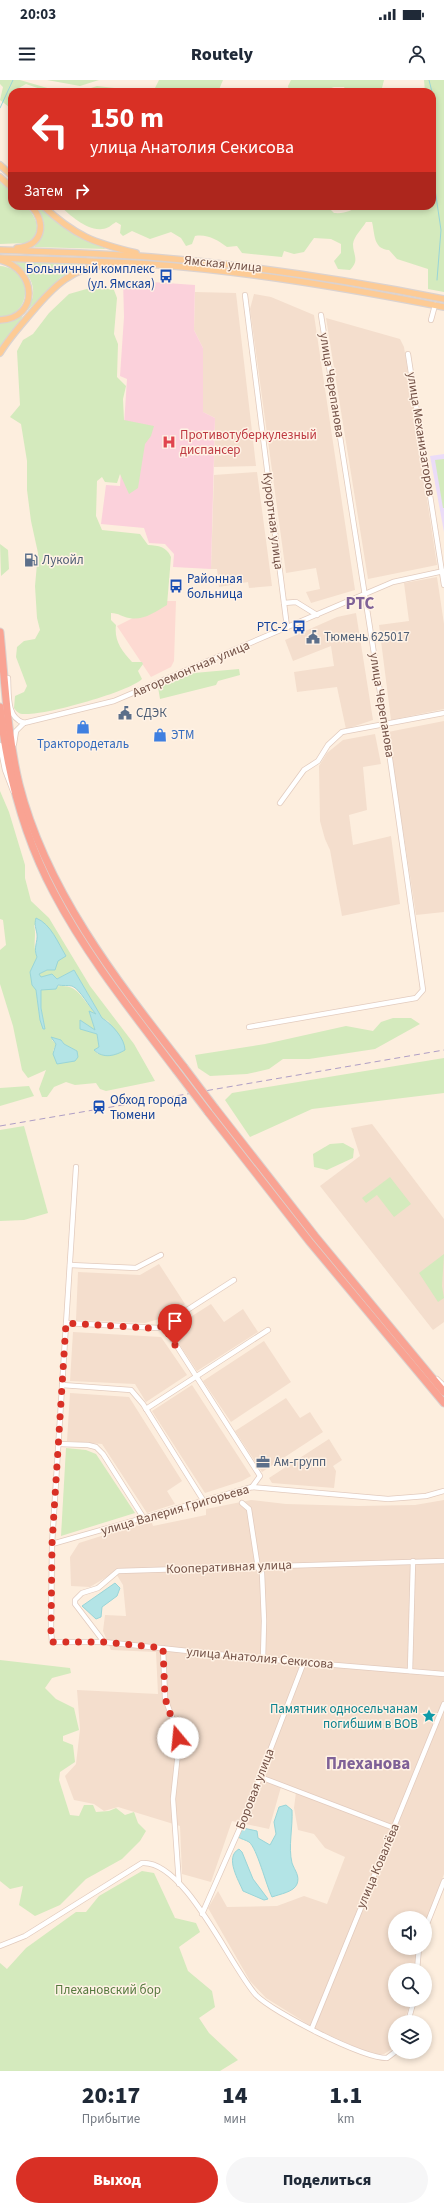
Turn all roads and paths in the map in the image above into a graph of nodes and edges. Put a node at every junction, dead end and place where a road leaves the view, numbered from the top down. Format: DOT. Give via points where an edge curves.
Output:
graph roads {
  1 [pos="0,165"];
  2 [pos="8,172"];
  3 [pos="0,177"];
  4 [pos="8,184"];
  5 [pos="34,210"];
  6 [pos="47,210"];
  7 [pos="0,250"];
  8 [pos="150,257"];
  9 [pos="0,259"];
  10 [pos="148,264"];
  11 [pos="245,295"];
  12 [pos="444,299"];
  13 [pos="435,305"];
  14 [pos="444,307"];
  15 [pos="321,315"];
  16 [pos="0,320"];
  17 [pos="431,320"];
  18 [pos="0,354"];
  19 [pos="408,354"];
  20 [pos="443,571"];
  21 [pos="444,585"];
  22 [pos="365,594"];
  23 [pos="284,603"];
  24 [pos="317,615"];
  25 [pos="287,627"];
  26 [pos="0,632"];
  27 [pos="2,654"];
  28 [pos="0,708"];
  29 [pos="444,713"];
  30 [pos="24,724"];
  31 [pos="385,724"];
  32 [pos="0,745"];
  33 [pos="20,785"];
  34 [pos="17,800"];
  35 [pos="280,803"];
  36 [pos="249,1027"];
  37 [pos="76,1167"];
  38 [pos="161,1255"];
  39 [pos="70,1265"];
  40 [pos="234,1280"];
  41 [pos="66,1323"];
  42 [pos="164,1326"];
  43 [pos="268,1330"];
  44 [pos="428,1373"];
  45 [pos="196,1376"];
  46 [pos="62,1386"];
  47 [pos="444,1386"];
  48 [pos="444,1392"];
  49 [pos="444,1403"];
  50 [pos="146,1409"];
  51 [pos="59,1444"];
  52 [pos="252,1487"];
  53 [pos="444,1491"];
  54 [pos="203,1500"];
  55 [pos="242,1503"];
  56 [pos="143,1518"];
  57 [pos="52,1544"];
  58 [pos="413,1561"];
  59 [pos="444,1561"];
  60 [pos="258,1568"];
  61 [pos="104,1642"];
  62 [pos="163,1648"];
  63 [pos="263,1659"];
  64 [pos="304,1662"];
  65 [pos="410,1672"];
  66 [pos="444,1674"];
  67 [pos="444,1704"];
  68 [pos="260,1777"];
  69 [pos="394,1828"];
  70 [pos="444,1881"];
  71 [pos="179,1884"];
  72 [pos="432,1911"];
  73 [pos="202,1914"];
  74 [pos="0,1946"];
  75 [pos="312,2028"];
  76 [pos="388,2057"];
  1 -- 2 [label="main road"];
  3 -- 4 [label="main road"];
  5 -- 7 [label="main road" via="40,219 41,230 38,237 27,247"];
  6 -- 8 [label="main road" via="65,226 85,238 105,246"];
  7 -- 8 [label="main road, Ямская улица"];
  8 -- 12 [label="main road, Ямская улица" via="301,274"];
  9 -- 10 [label="main road"];
  9 -- 16 [label="main road" via="12,264 24,275 29,290 27,302 20,313 9,319"];
  10 -- 13 [label="main road, Ямская улица" via="255,275"];
  10 -- 18 [label="main road" via="96,266 68,276 49,292 15,331"];
  11 -- 23 [label="street, Курортная улица"];
  13 -- 14 [label="main road, Ямская улица"];
  13 -- 17 [label="street"];
  15 -- 22 [label="street, улица Черепанова"];
  19 -- 20 [label="street, улица Механизаторов"];
  20 -- 21 [label="street, улица Механизаторов"];
  20 -- 22 [label="street, Авторемонтная улица" via="406,578"];
  22 -- 24 [label="street, Авторемонтная улица"];
  22 -- 31 [label="street, улица Черепанова"];
  23 -- 24 [label="street" via="296,602"];
  23 -- 25 [label="street, Курортная улица"];
  24 -- 25 [label="street, Авторемонтная улица"];
  25 -- 30 [label="street, Авторемонтная улица" via="114,701"];
  26 -- 27 [label="highway"];
  27 -- 30 [label="street" via="7,673 11,712 16,720"];
  27 -- 33 [label="highway" via="12,743"];
  28 -- 34 [label="highway" via="7,762"];
  29 -- 31 [label="street"];
  30 -- 33 [label="street" via="16,731 14,743"];
  31 -- 35 [label="street" via="342,732 328,744 318,761 304,770"];
  31 -- 36 [label="street, улица Черепанова" via="423,990 421,995 416,998"];
  32 -- 34 [label="street" via="7,777"];
  33 -- 44 [label="highway, bridge" via="45,856 70,906 118,979 315,1236"];
  34 -- 49 [label="highway, bridge" via="38,858 63,910 98,965 309,1241"];
  37 -- 39 [label="street"];
  38 -- 39 [label="street" via="136,1268"];
  39 -- 41 [label="street"];
  40 -- 42 [label="street"];
  41 -- 42 [label="street" via="150,1328"];
  41 -- 46 [label="street"];
  42 -- 45 [label="street"];
  43 -- 45 [label="street"];
  44 -- 47 [label="street"];
  44 -- 48 [label="highway"];
  45 -- 50 [label="street"];
  45 -- 52 [label="street" via="260,1476"];
  46 -- 50 [label="street" via="131,1390"];
  46 -- 51 [label="street"];
  50 -- 54 [label="street"];
  51 -- 56 [label="street" via="96,1447"];
  51 -- 57 [label="street"];
  52 -- 53 [label="street, улица Валерия Григорьева" via="388,1499 426,1496"];
  52 -- 54 [label="street, улица Валерия Григорьева"];
  54 -- 56 [label="street, улица Валерия Григорьева"];
  55 -- 60 [label="street" via="249,1509"];
  56 -- 57 [label="street, улица Валерия Григорьева"];
  57 -- 61 [label="street, улица Анатолия Секисова" via="52,1642"];
  58 -- 59 [label="street, Кооперативная улица"];
  58 -- 60 [label="street, Кооперативная улица"];
  58 -- 65 [label="street"];
  60 -- 61 [label="street, Кооперативная улица" via="118,1571 98,1588 82,1593 75,1600"];
  60 -- 63 [label="street" via="262,1573"];
  61 -- 62 [label="street, улица Анатолия Секисова"];
  62 -- 63 [label="street, улица Анатолия Секисова"];
  62 -- 71 [label="street" via="165,1698 179,1743 173,1799"];
  63 -- 64 [label="street, улица Анатолия Секисова"];
  64 -- 65 [label="street, улица Анатолия Секисова"];
  64 -- 68 [label="street, Боровая улица"];
  65 -- 66 [label="street, улица Анатолия Секисова"];
  67 -- 69 [label="street, улица Ковалёва"];
  68 -- 69 [label="street"];
  68 -- 73 [label="street, Боровая улица"];
  69 -- 75 [label="street, улица Ковалёва"];
  70 -- 72 [label="street"];
  71 -- 73 [label="street"];
  71 -- 74 [label="street" via="158,1865 142,1863 25,1936"];
  73 -- 75 [label="street" via="256,1995 275,2009"];
  75 -- 76 [label="street" via="372,2056"];
}
